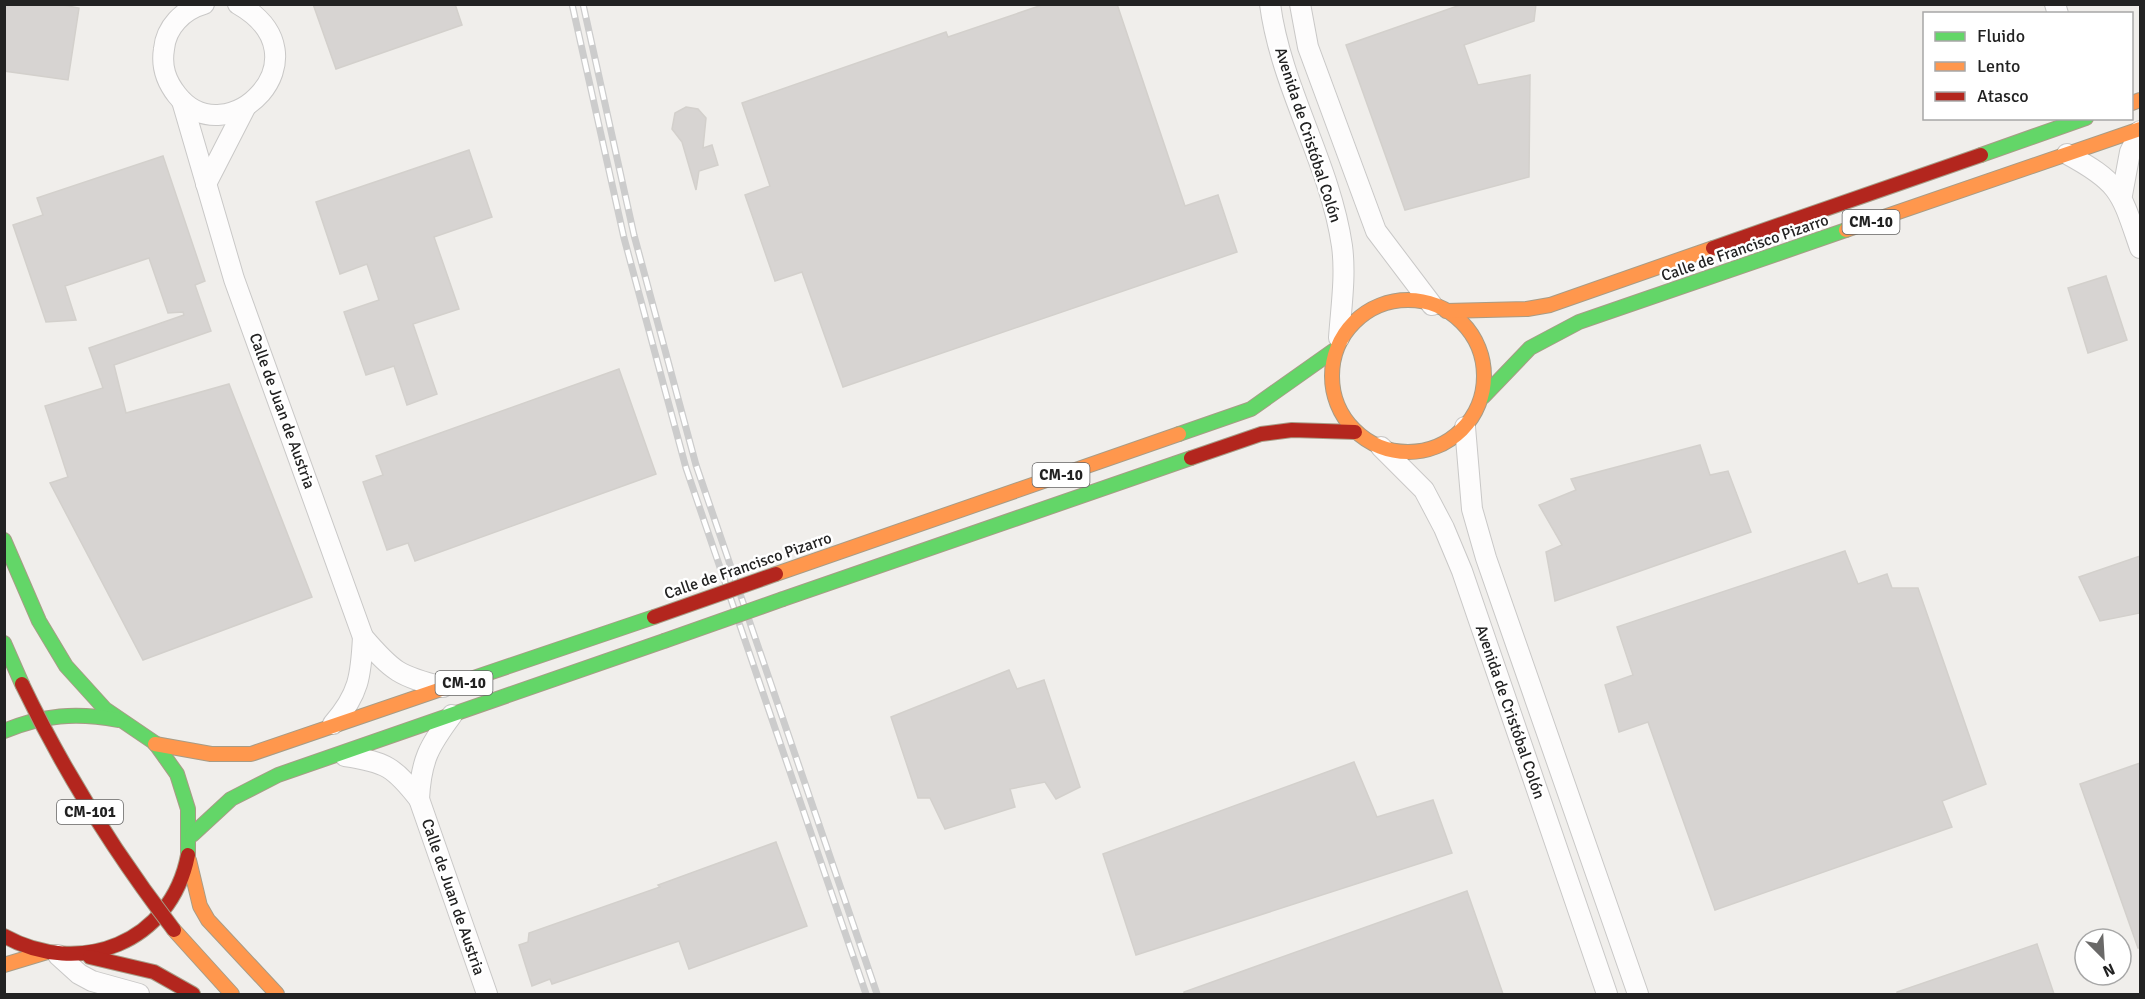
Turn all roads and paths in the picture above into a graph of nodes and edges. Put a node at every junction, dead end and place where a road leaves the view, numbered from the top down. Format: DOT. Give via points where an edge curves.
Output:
graph roads {
  1 [pos="238,4"];
  2 [pos="1270,4"];
  3 [pos="1300,4"];
  4 [pos="197,6"];
  5 [pos="253,10"];
  6 [pos="182,101"];
  7 [pos="245,108"];
  8 [pos="2064,122"];
  9 [pos="2140,130"];
  10 [pos="2067,154"];
  11 [pos="206,184"];
  12 [pos="2122,195"];
  13 [pos="2140,248"];
  14 [pos="1439,308"];
  15 [pos="1336,344"];
  16 [pos="1483,397"];
  17 [pos="1465,427"];
  18 [pos="1355,432"];
  19 [pos="1381,447"];
  20 [pos="4,540"];
  21 [pos="363,637"];
  22 [pos="4,643"];
  23 [pos="449,688"];
  24 [pos="452,715"];
  25 [pos="119,720"];
  26 [pos="329,729"];
  27 [pos="4,731"];
  28 [pos="155,744"];
  29 [pos="336,754"];
  30 [pos="419,799"];
  31 [pos="192,835"];
  32 [pos="189,860"];
  33 [pos="4,936"];
  34 [pos="52,953"];
  35 [pos="104,955"];
  36 [pos="4,965"];
  37 [pos="132,992"];
  38 [pos="193,994"];
  39 [pos="232,994"];
  40 [pos="276,994"];
  41 [pos="487,994"];
  42 [pos="1607,994"];
  43 [pos="1638,994"];
  1 -- 5 [label="street"];
  2 -- 15 [label="street, Avenida de Cristóbal Colón" via="1286,73 1332,204 1342,247"];
  3 -- 14 [label="street, Avenida de Cristóbal Colón" via="1308,47 1376,231"];
  4 -- 6 [label="street, Calle de Juan de Austria" via="175,21 163,52 168,84"];
  5 -- 7 [label="street" via="269,32 276,53 273,75 262,94"];
  6 -- 7 [label="street" via="201,112 223,114"];
  6 -- 11 [label="street, Calle de Juan de Austria"];
  7 -- 11 [label="street"];
  8 -- 14 [label="main road, Calle de Francisco Pizarro / CM-10" via="1550,305 1527,309"];
  9 -- 10 [label="main road, Calle de Francisco Pizarro / CM-10"];
  9 -- 12 [label="street" via="2130,152"];
  10 -- 12 [label="street" via="2099,171"];
  10 -- 16 [label="main road, Calle de Francisco Pizarro / CM-10" via="1579,322 1530,348"];
  11 -- 21 [label="street, Calle de Juan de Austria" via="234,279"];
  12 -- 13 [label="street"];
  14 -- 15 [label="main road, CM-10" via="1407,301 1382,306 1365,314"];
  14 -- 16 [label="main road, CM-10" via="1467,328 1477,344 1486,376"];
  15 -- 18 [label="main road, CM-10" via="1332,376 1335,396 1343,417"];
  15 -- 23 [label="main road, Calle de Francisco Pizarro / CM-10, bridge" via="1285,389 1251,408"];
  16 -- 17 [label="main road, CM-10"];
  17 -- 19 [label="main road, CM-10" via="1421,448"];
  17 -- 43 [label="street, Avenida de Cristóbal Colón" via="1472,508 1486,558"];
  18 -- 19 [label="main road, CM-10"];
  18 -- 24 [label="main road, CM-10, bridge" via="1292,430 1261,434"];
  19 -- 42 [label="street, Avenida de Cristóbal Colón" via="1424,490 1444,528"];
  20 -- 25 [label="main road" via="55,648 90,695"];
  21 -- 23 [label="street" via="384,662 407,678"];
  21 -- 26 [label="street" via="357,690 350,705"];
  22 -- 39 [label="main road, CM-101, bridge" via="52,746 107,841 174,930"];
  23 -- 26 [label="main road, Calle de Francisco Pizarro / CM-10"];
  24 -- 29 [label="main road, CM-10"];
  24 -- 30 [label="street" via="435,738 421,768"];
  25 -- 27 [label="main road, CM-10" via="83,712 49,715"];
  25 -- 28 [label="main road, CM-10"];
  26 -- 28 [label="main road, Calle de Francisco Pizarro / CM-10" via="251,754 211,754"];
  28 -- 31 [label="main road, CM-10" via="176,770 188,801"];
  29 -- 30 [label="street" via="376,760 400,775"];
  29 -- 31 [label="main road, CM-10" via="254,785 214,810"];
  30 -- 41 [label="street, Calle de Juan de Austria"];
  31 -- 32 [label="main road, CM-10"];
  32 -- 35 [label="main road, CM-10" via="177,891 157,917"];
  32 -- 40 [label="main road" via="200,906 208,920"];
  33 -- 34 [label="main road"];
  34 -- 35 [label="main road"];
  34 -- 36 [label="main road"];
  34 -- 37 [label="street" via="92,981"];
  35 -- 37 [label="street" via="108,974"];
  35 -- 38 [label="main road" via="155,970"];
}
